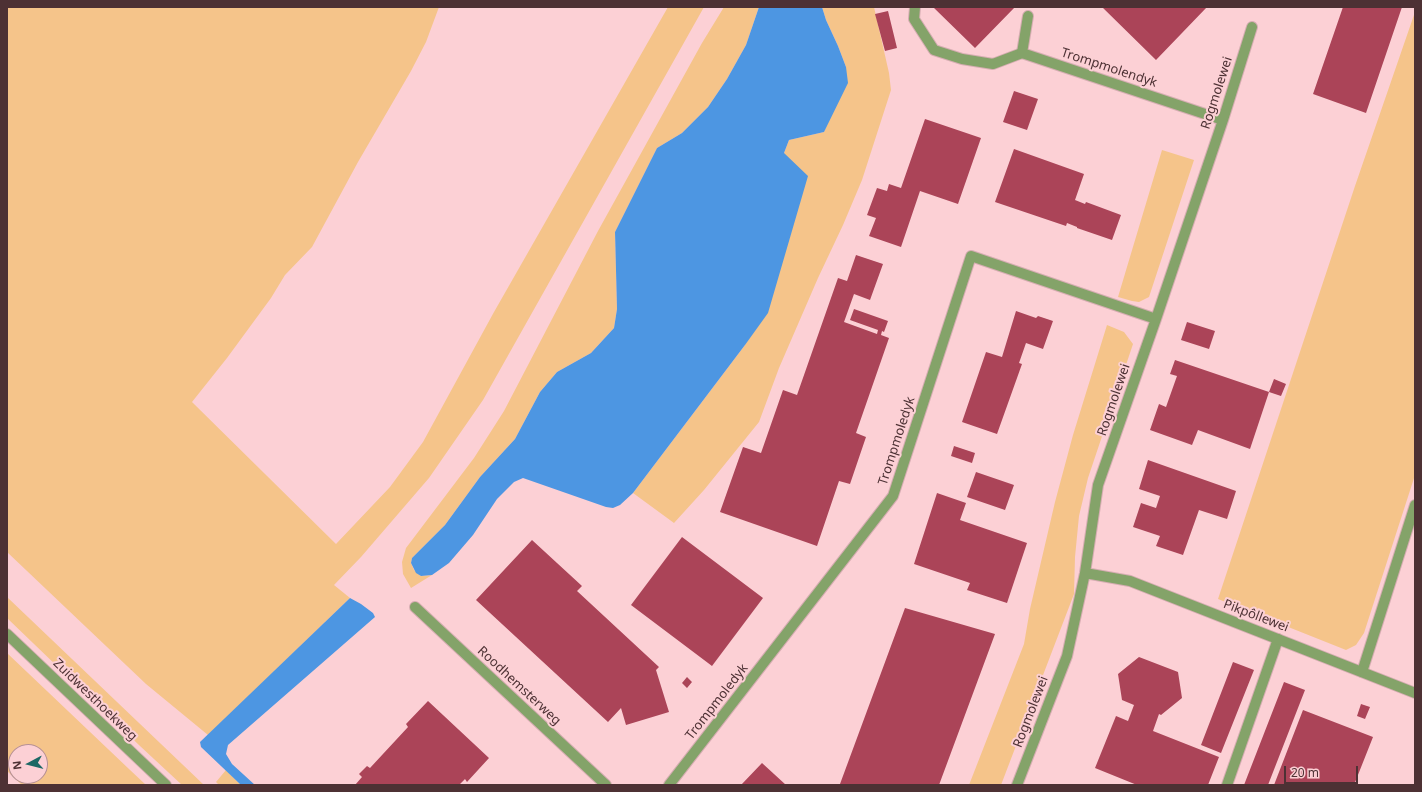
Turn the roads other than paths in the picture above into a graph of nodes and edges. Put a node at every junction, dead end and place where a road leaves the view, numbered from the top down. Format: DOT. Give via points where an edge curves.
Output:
graph roads {
  1 [pos="915,7"];
  2 [pos="1028,16"];
  3 [pos="1252,27"];
  4 [pos="1022,53"];
  5 [pos="1223,120"];
  6 [pos="1156,319"];
  7 [pos="1415,505"];
  8 [pos="1085,573"];
  9 [pos="415,607"];
  10 [pos="7,634"];
  11 [pos="1278,639"];
  12 [pos="1362,672"];
  13 [pos="1415,693"];
  14 [pos="166,785"];
  15 [pos="606,785"];
  16 [pos="669,785"];
  17 [pos="1017,785"];
  18 [pos="1227,785"];
  1 -- 4 [label="street" via="914,20 934,50 962,59 993,64"];
  2 -- 4 [label="street"];
  3 -- 5 [label="street, Rogmolewei"];
  4 -- 5 [label="street, Trompmolendyk"];
  5 -- 6 [label="street, Rogmolewei"];
  6 -- 8 [label="street, Rogmolewei" via="1098,485"];
  6 -- 16 [label="street, Trompmoledyk" via="971,256 893,496"];
  7 -- 12 [label="street"];
  8 -- 11 [label="street, Pikpôllewei" via="1130,581"];
  8 -- 17 [label="street, Rogmolewei" via="1067,656"];
  9 -- 15 [label="street, Roodhemsterweg"];
  10 -- 14 [label="street, Zuidwesthoekweg"];
  11 -- 12 [label="street, Pikpôllewei"];
  11 -- 18 [label="street"];
  12 -- 13 [label="street, Pikpôllewei"];
}
